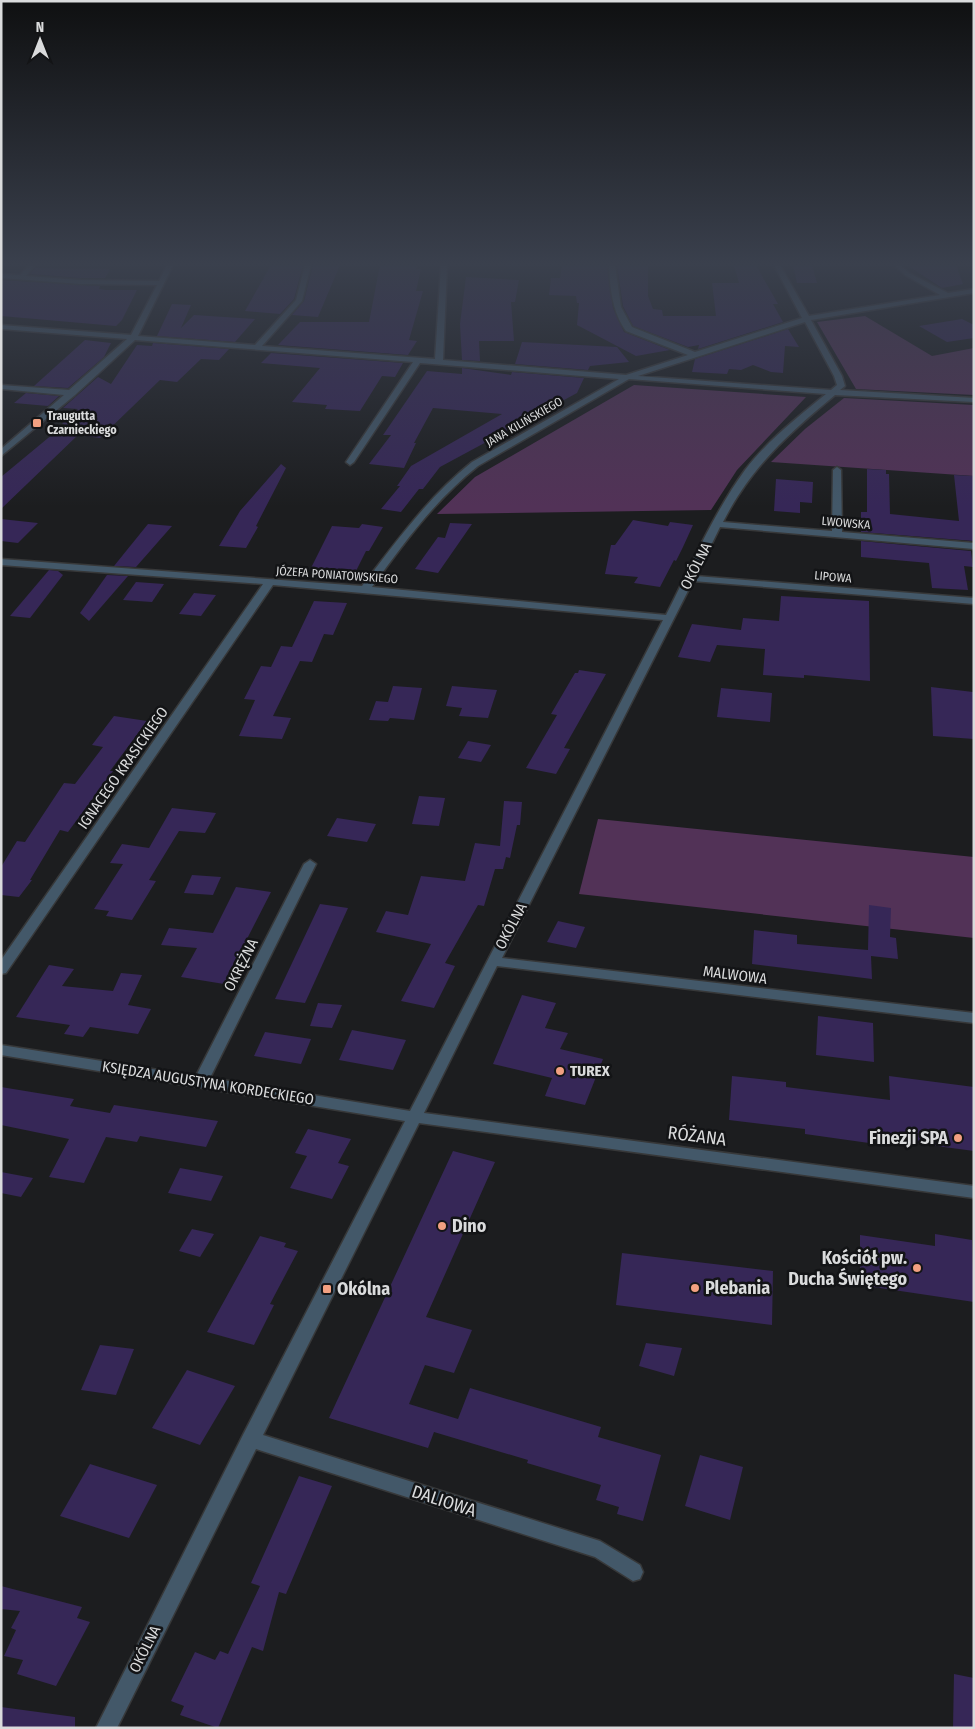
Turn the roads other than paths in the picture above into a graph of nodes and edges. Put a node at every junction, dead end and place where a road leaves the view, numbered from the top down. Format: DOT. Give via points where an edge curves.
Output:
graph roads {
  1 [pos="124,346"];
  2 [pos="241,346"];
  3 [pos="440,346"];
  4 [pos="671,346"];
  5 [pos="723,346"];
  6 [pos="821,346"];
  7 [pos="257,347"];
  8 [pos="694,355"];
  9 [pos="419,359"];
  10 [pos="439,361"];
  11 [pos="629,376"];
  12 [pos="1,387"];
  13 [pos="72,392"];
  14 [pos="833,393"];
  15 [pos="974,400"];
  16 [pos="1,454"];
  17 [pos="350,462"];
  18 [pos="837,470"];
  19 [pos="717,524"];
  20 [pos="837,535"];
  21 [pos="974,546"];
  22 [pos="1,562"];
  23 [pos="690,578"];
  24 [pos="270,582"];
  25 [pos="366,589"];
  26 [pos="974,601"];
  27 [pos="670,618"];
  28 [pos="310,864"];
  29 [pos="493,961"];
  30 [pos="1,970"];
  31 [pos="974,1018"];
  32 [pos="1,1050"];
  33 [pos="201,1081"];
  34 [pos="415,1117"];
  35 [pos="974,1192"];
  36 [pos="250,1439"];
  37 [pos="633,1572"];
  38 [pos="106,1728"];
  1 -- 13 [label="street"];
  2 -- 7 [label="street"];
  3 -- 10 [label="street"];
  4 -- 8 [label="street"];
  5 -- 8 [label="street, JANA KILIŃSKIEGO"];
  6 -- 14 [label="street" via="840,380 841,386"];
  7 -- 9 [label="street"];
  8 -- 11 [label="street, JANA KILIŃSKIEGO"];
  9 -- 10 [label="street"];
  9 -- 17 [label="street"];
  10 -- 11 [label="street"];
  11 -- 14 [label="street"];
  11 -- 25 [label="street, JANA KILIŃSKIEGO" via="456,478 419,519"];
  12 -- 13 [label="street"];
  13 -- 16 [label="street"];
  14 -- 15 [label="street"];
  14 -- 19 [label="street, OKÓLNA" via="792,426 749,471"];
  18 -- 20 [label="street"];
  19 -- 20 [label="street, LWOWSKA"];
  19 -- 23 [label="street, OKÓLNA"];
  20 -- 21 [label="street, LWOWSKA"];
  22 -- 24 [label="street, JÓZEFA PONIATOWSKIEGO"];
  23 -- 26 [label="street, LIPOWA"];
  23 -- 27 [label="street, OKÓLNA"];
  24 -- 25 [label="street, JÓZEFA PONIATOWSKIEGO"];
  24 -- 30 [label="street, IGNACEGO KRASICKIEGO"];
  25 -- 27 [label="street, JÓZEFA PONIATOWSKIEGO"];
  27 -- 29 [label="street, OKÓLNA"];
  28 -- 33 [label="street, OKRĘŻNA"];
  29 -- 31 [label="street, MALWOWA"];
  29 -- 34 [label="street, OKÓLNA"];
  32 -- 33 [label="street, KSIĘDZA AUGUSTYNA KORDECKIEGO"];
  33 -- 34 [label="street, KSIĘDZA AUGUSTYNA KORDECKIEGO"];
  34 -- 35 [label="street, RÓŻANA"];
  34 -- 36 [label="street, OKÓLNA"];
  36 -- 37 [label="street, DALIOWA" via="600,1550"];
  36 -- 38 [label="street, OKÓLNA"];
}
